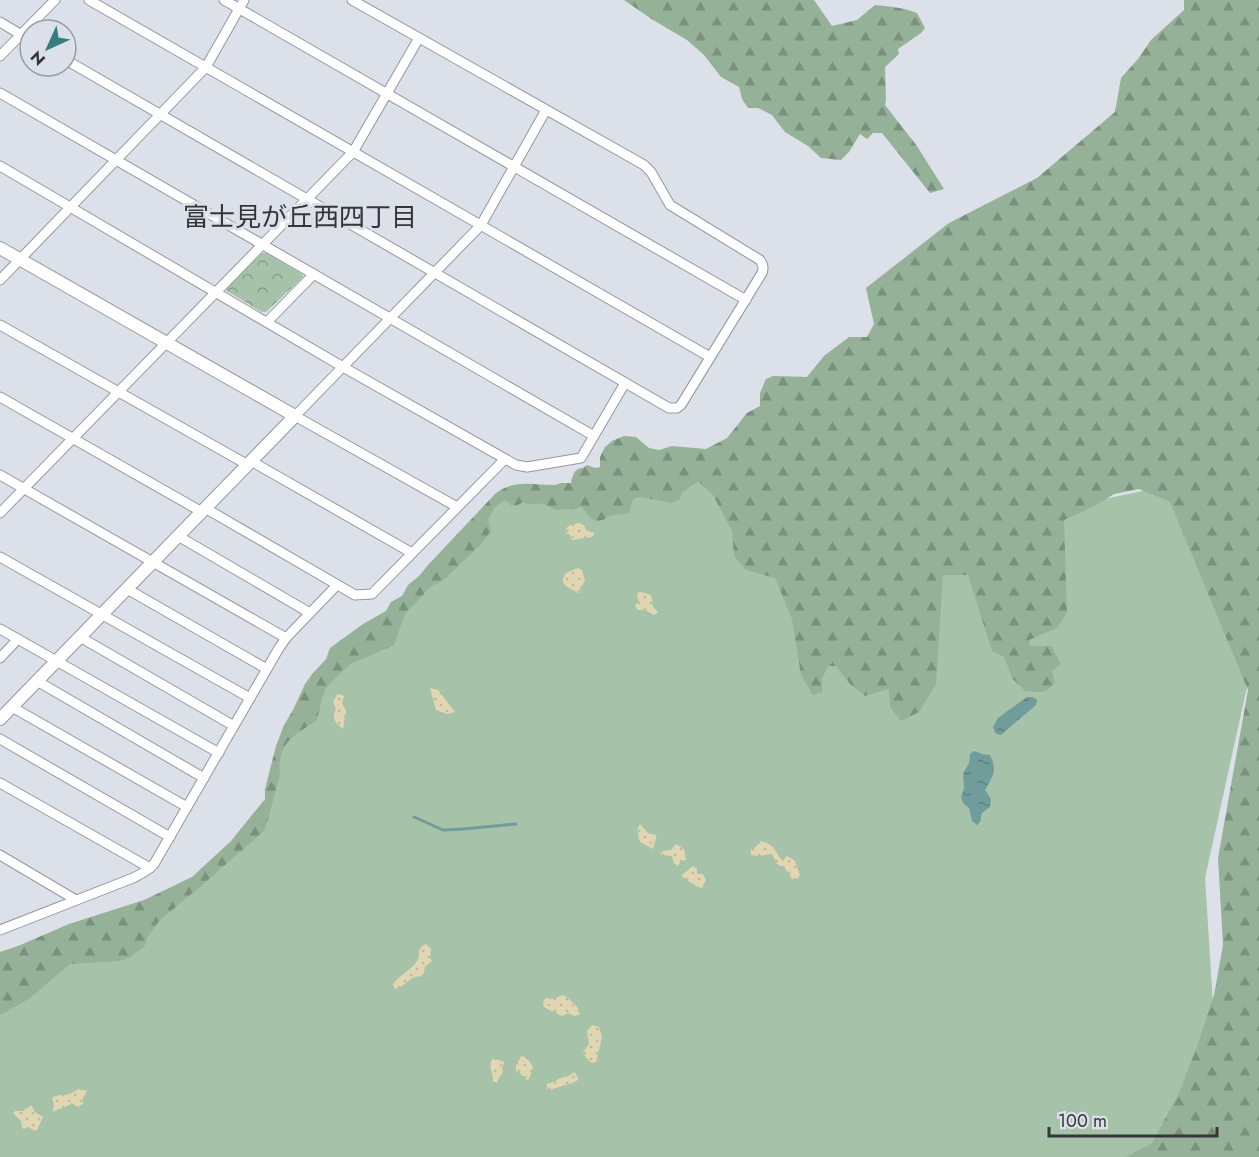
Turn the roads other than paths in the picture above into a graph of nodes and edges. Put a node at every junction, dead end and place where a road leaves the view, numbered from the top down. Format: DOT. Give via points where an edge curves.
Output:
graph roads {
  1 [pos="55,0"];
  2 [pos="89,0"];
  3 [pos="224,0"];
  4 [pos="352,0"];
  5 [pos="242,4"];
  6 [pos="41,18"];
  7 [pos="0,22"];
  8 [pos="18,32"];
  9 [pos="419,38"];
  10 [pos="18,43"];
  11 [pos="0,57"];
  12 [pos="78,67"];
  13 [pos="206,67"];
  14 [pos="0,93"];
  15 [pos="387,94"];
  16 [pos="546,110"];
  17 [pos="160,115"];
  18 [pos="353,152"];
  19 [pos="116,160"];
  20 [pos="0,166"];
  21 [pos="514,167"];
  22 [pos="307,199"];
  23 [pos="70,207"];
  24 [pos="481,225"];
  25 [pos="263,244"];
  26 [pos="0,248"];
  27 [pos="20,259"];
  28 [pos="435,273"];
  29 [pos="314,274"];
  30 [pos="0,280"];
  31 [pos="216,292"];
  32 [pos="746,300"];
  33 [pos="390,318"];
  34 [pos="267,322"];
  35 [pos="0,325"];
  36 [pos="167,342"];
  37 [pos="710,357"];
  38 [pos="343,367"];
  39 [pos="625,383"];
  40 [pos="118,392"];
  41 [pos="0,397"];
  42 [pos="296,416"];
  43 [pos="594,436"];
  44 [pos="73,438"];
  45 [pos="505,459"];
  46 [pos="250,463"];
  47 [pos="0,475"];
  48 [pos="23,489"];
  49 [pos="457,507"];
  50 [pos="204,510"];
  51 [pos="0,513"];
  52 [pos="178,536"];
  53 [pos="412,553"];
  54 [pos="0,557"];
  55 [pos="152,563"];
  56 [pos="337,585"];
  57 [pos="127,589"];
  58 [pos="310,613"];
  59 [pos="102,614"];
  60 [pos="0,629"];
  61 [pos="80,637"];
  62 [pos="286,638"];
  63 [pos="18,639"];
  64 [pos="0,658"];
  65 [pos="57,661"];
  66 [pos="267,669"];
  67 [pos="37,681"];
  68 [pos="250,698"];
  69 [pos="5,710"];
  70 [pos="234,726"];
  71 [pos="0,739"];
  72 [pos="219,753"];
  73 [pos="204,777"];
  74 [pos="0,783"];
  75 [pos="187,807"];
  76 [pos="170,837"];
  77 [pos="0,855"];
  78 [pos="150,868"];
  79 [pos="76,900"];
  80 [pos="1,928"];
  1 -- 6 [label="street"];
  2 -- 13 [label="street"];
  3 -- 5 [label="street"];
  4 -- 9 [label="street"];
  5 -- 13 [label="street"];
  5 -- 15 [label="street"];
  7 -- 8 [label="street"];
  9 -- 15 [label="street"];
  9 -- 16 [label="street"];
  10 -- 11 [label="street"];
  12 -- 17 [label="street"];
  13 -- 17 [label="street"];
  13 -- 18 [label="street"];
  14 -- 19 [label="street"];
  15 -- 18 [label="street"];
  15 -- 21 [label="street"];
  16 -- 21 [label="street"];
  16 -- 32 [label="street" via="644,165 670,205 760,260 764,270"];
  17 -- 19 [label="street"];
  17 -- 22 [label="street"];
  18 -- 22 [label="street"];
  18 -- 24 [label="street"];
  19 -- 23 [label="street"];
  19 -- 25 [label="street"];
  20 -- 23 [label="street"];
  21 -- 24 [label="street"];
  21 -- 32 [label="street"];
  22 -- 25 [label="street"];
  22 -- 28 [label="street"];
  23 -- 27 [label="street"];
  23 -- 31 [label="street"];
  24 -- 28 [label="street"];
  24 -- 37 [label="street"];
  25 -- 29 [label="street"];
  25 -- 31 [label="street"];
  26 -- 27 [label="street"];
  27 -- 30 [label="street"];
  27 -- 36 [label="street"];
  28 -- 33 [label="street"];
  28 -- 39 [label="street"];
  29 -- 33 [label="street"];
  29 -- 34 [label="street"];
  31 -- 34 [label="street"];
  31 -- 36 [label="street"];
  32 -- 37 [label="street"];
  33 -- 38 [label="street"];
  33 -- 43 [label="street"];
  34 -- 38 [label="street"];
  35 -- 40 [label="street"];
  36 -- 40 [label="street"];
  36 -- 42 [label="street"];
  37 -- 39 [label="street" via="677,408 669,408"];
  38 -- 42 [label="street"];
  38 -- 45 [label="street"];
  39 -- 43 [label="street"];
  40 -- 44 [label="street"];
  40 -- 46 [label="street"];
  41 -- 44 [label="street"];
  42 -- 46 [label="street"];
  42 -- 49 [label="street"];
  43 -- 45 [label="street" via="576,460 527,467"];
  44 -- 48 [label="street"];
  44 -- 50 [label="street"];
  45 -- 49 [label="street"];
  46 -- 50 [label="street"];
  46 -- 53 [label="street"];
  47 -- 48 [label="street"];
  48 -- 51 [label="street"];
  48 -- 55 [label="street"];
  49 -- 53 [label="street"];
  50 -- 52 [label="street"];
  50 -- 56 [label="street"];
  52 -- 55 [label="street"];
  52 -- 58 [label="street"];
  53 -- 56 [label="street" via="372,594 355,596"];
  54 -- 59 [label="street"];
  55 -- 57 [label="street"];
  55 -- 62 [label="street"];
  56 -- 58 [label="street"];
  57 -- 59 [label="street"];
  57 -- 66 [label="street"];
  58 -- 62 [label="street"];
  59 -- 61 [label="street"];
  59 -- 68 [label="street"];
  60 -- 63 [label="street"];
  61 -- 65 [label="street"];
  61 -- 70 [label="street"];
  62 -- 66 [label="street"];
  63 -- 64 [label="street"];
  63 -- 65 [label="street"];
  65 -- 67 [label="street"];
  65 -- 72 [label="street"];
  66 -- 68 [label="street"];
  67 -- 69 [label="street"];
  67 -- 73 [label="street"];
  68 -- 70 [label="street"];
  69 -- 75 [label="street"];
  70 -- 72 [label="street"];
  71 -- 76 [label="street"];
  72 -- 73 [label="street"];
  73 -- 75 [label="street"];
  74 -- 78 [label="street"];
  75 -- 76 [label="street"];
  76 -- 78 [label="street"];
  77 -- 79 [label="street"];
  78 -- 79 [label="street"];
  79 -- 80 [label="street"];
}
